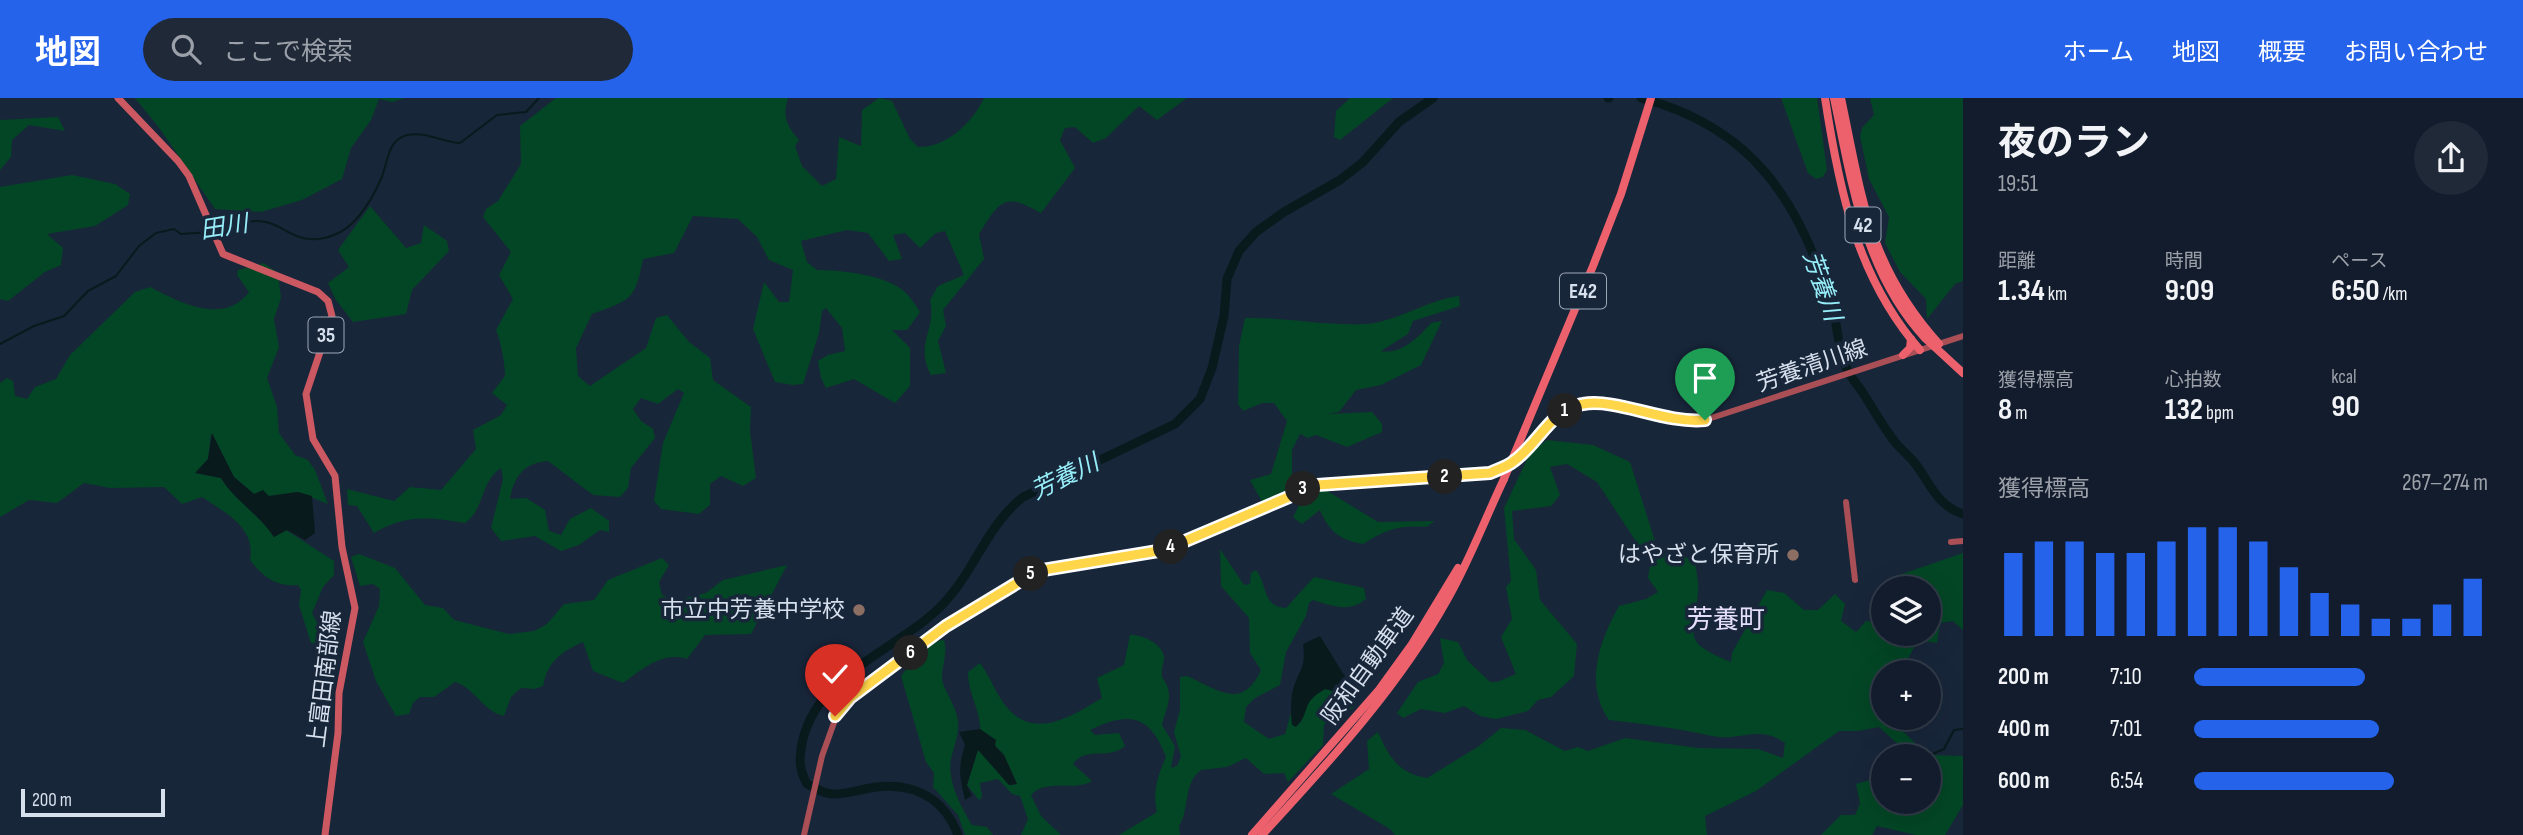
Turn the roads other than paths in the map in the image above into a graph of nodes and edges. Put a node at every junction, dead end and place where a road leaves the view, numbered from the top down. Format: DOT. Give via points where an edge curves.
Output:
graph roads {
  1 [pos="118,98"];
  2 [pos="1651,98"];
  3 [pos="1825,98"];
  4 [pos="1834,98"];
  5 [pos="1841,98"];
  6 [pos="1963,336"];
  7 [pos="1911,339"];
  8 [pos="1939,344"];
  9 [pos="1920,350"];
  10 [pos="1903,355"];
  11 [pos="1963,373"];
  12 [pos="1846,502"];
  13 [pos="1963,541"];
  14 [pos="1951,542"];
  15 [pos="1855,580"];
  16 [pos="1276,814"];
  17 [pos="325,835"];
  18 [pos="804,835"];
  19 [pos="1252,835"];
  20 [pos="1262,835"];
  1 -- 17 [label="main road, 上富田南部線 / 35" via="189,176 223,254 318,292 331,308 306,394 313,439 335,476 355,608 341,677"];
  2 -- 16 [label="highway, 阪和自動車道 / E42, bridge" via="1593,266 1448,599 1384,695"];
  3 -- 7 [label="highway" via="1839,183 1859,251 1880,296"];
  4 -- 11 [label="highway, 42, bridge" via="1870,248 1890,291 1925,338"];
  5 -- 8 [label="highway" via="1861,197 1878,252 1896,289"];
  6 -- 8 [label="main road, 芳養清川線"];
  7 -- 9 [label="highway"];
  7 -- 10 [label="highway"];
  8 -- 9 [label="main road, 芳養清川線"];
  9 -- 10 [label="main road, 芳養清川線"];
  10 -- 18 [label="main road, 芳養清川線" via="1705,420 1675,420 1583,404 1554,419 1515,461 1490,473 1317,485 1164,550 1037,571 946,626 850,698 835,716"];
  12 -- 15 [label="main road"];
  13 -- 14 [label="main road"];
  16 -- 19 [label="highway, 阪和自動車道 / E42"];
  16 -- 20 [label="highway, 阪和自動車道 / E42"];
}
